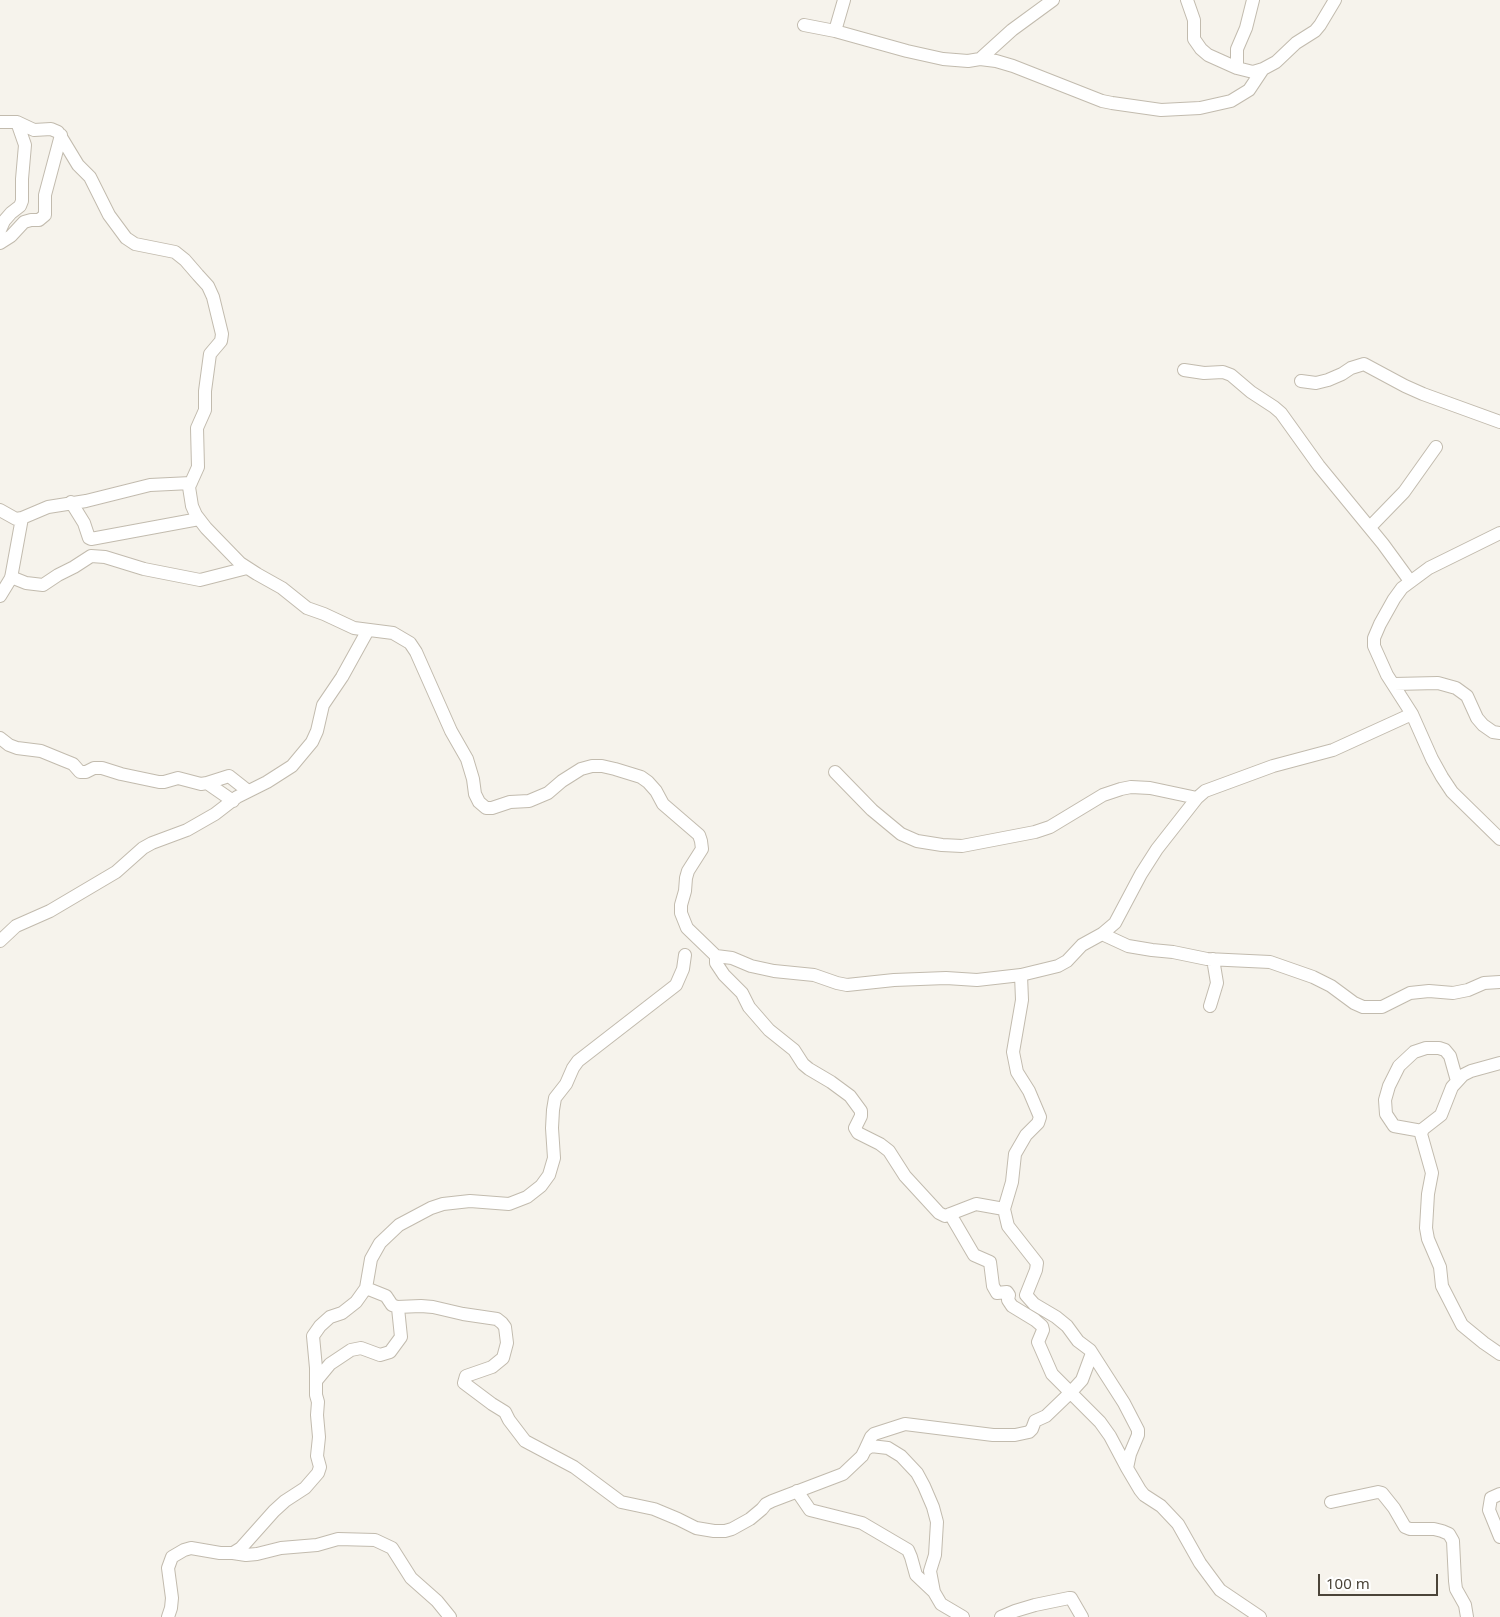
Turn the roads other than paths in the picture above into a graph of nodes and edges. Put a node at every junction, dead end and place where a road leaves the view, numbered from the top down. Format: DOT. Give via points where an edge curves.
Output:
graph roads {
  1 [pos="844,0"];
  2 [pos="1053,0"];
  3 [pos="1187,0"];
  4 [pos="1253,0"];
  5 [pos="1335,0"];
  6 [pos="804,25"];
  7 [pos="835,31"];
  8 [pos="980,59"];
  9 [pos="1237,68"];
  10 [pos="1263,69"];
  11 [pos="0,122"];
  12 [pos="17,122"];
  13 [pos="61,135"];
  14 [pos="0,230"];
  15 [pos="0,243"];
  16 [pos="1184,370"];
  17 [pos="1300,381"];
  18 [pos="1500,422"];
  19 [pos="1436,447"];
  20 [pos="191,483"];
  21 [pos="71,502"];
  22 [pos="0,510"];
  23 [pos="22,518"];
  24 [pos="199,519"];
  25 [pos="1370,527"];
  26 [pos="1500,533"];
  27 [pos="247,568"];
  28 [pos="11,577"];
  29 [pos="1410,581"];
  30 [pos="0,596"];
  31 [pos="368,630"];
  32 [pos="1394,684"];
  33 [pos="1412,714"];
  34 [pos="1500,733"];
  35 [pos="0,738"];
  36 [pos="835,772"];
  37 [pos="207,784"];
  38 [pos="248,791"];
  39 [pos="1197,798"];
  40 [pos="233,801"];
  41 [pos="1500,839"];
  42 [pos="1102,934"];
  43 [pos="0,941"];
  44 [pos="684,955"];
  45 [pos="716,956"];
  46 [pos="1213,959"];
  47 [pos="1021,975"];
  48 [pos="1500,982"];
  49 [pos="1210,1006"];
  50 [pos="1500,1063"];
  51 [pos="1457,1081"];
  52 [pos="1422,1131"];
  53 [pos="1004,1210"];
  54 [pos="950,1214"];
  55 [pos="366,1288"];
  56 [pos="398,1308"];
  57 [pos="1092,1353"];
  58 [pos="1500,1354"];
  59 [pos="316,1381"];
  60 [pos="1071,1392"];
  61 [pos="865,1450"];
  62 [pos="1127,1468"];
  63 [pos="797,1491"];
  64 [pos="1500,1494"];
  65 [pos="1331,1502"];
  66 [pos="1500,1537"];
  67 [pos="233,1553"];
  68 [pos="934,1592"];
  69 [pos="168,1617"];
  70 [pos="450,1617"];
  71 [pos="963,1617"];
  72 [pos="1001,1617"];
  73 [pos="1082,1617"];
  74 [pos="1260,1617"];
  75 [pos="1467,1617"];
  1 -- 7 [label="street"];
  2 -- 8 [label="street"];
  3 -- 9 [label="street" via="1193,14 1197,45 1208,55"];
  4 -- 9 [label="street" via="1236,52"];
  5 -- 10 [label="street" via="1318,29"];
  6 -- 7 [label="street"];
  7 -- 8 [label="street" via="943,59"];
  8 -- 10 [label="street" via="1018,68 1107,102 1161,110 1200,108 1231,101 1249,90"];
  9 -- 10 [label="street" via="1253,72"];
  11 -- 12 [label="street"];
  12 -- 13 [label="street" via="34,130 51,128"];
  12 -- 14 [label="street" via="25,145 22,201"];
  13 -- 15 [label="street" via="45,195 45,215 39,220 24,222"];
  13 -- 20 [label="street" via="78,165 95,184 109,215 126,238 135,244 175,252 203,280 213,297 222,334 221,341 210,354 205,410 197,428 198,467"];
  16 -- 25 [label="street" via="1231,375 1274,407"];
  17 -- 18 [label="street" via="1316,383 1328,380 1364,364 1423,394"];
  19 -- 25 [label="street" via="1404,492"];
  20 -- 21 [label="street" via="150,485"];
  20 -- 24 [label="street" via="192,506"];
  21 -- 23 [label="street"];
  21 -- 24 [label="street" via="91,539"];
  22 -- 23 [label="street" via="10,517"];
  23 -- 28 [label="street"];
  24 -- 27 [label="street"];
  25 -- 29 [label="street"];
  26 -- 29 [label="street"];
  27 -- 28 [label="street" via="200,580 91,556 43,585"];
  27 -- 31 [label="street" via="282,588 307,608 354,628"];
  28 -- 30 [label="street"];
  29 -- 32 [label="street" via="1394,599 1374,638 1376,653"];
  31 -- 38 [label="street" via="323,705 312,742 292,766"];
  31 -- 45 [label="street" via="393,633 414,649 451,731 467,758 475,794 486,808 529,801 548,793 581,769 592,766 615,769 648,782 663,804 698,834 701,841 702,849 686,878 681,913 687,928"];
  32 -- 33 [label="street"];
  32 -- 34 [label="street" via="1438,682 1456,688 1467,696 1483,725"];
  33 -- 39 [label="street" via="1346,745 1273,766 1206,791"];
  33 -- 41 [label="street" via="1432,759 1452,792"];
  35 -- 37 [label="street" via="17,748 41,752 73,764 80,772 102,768 159,782 178,778"];
  36 -- 39 [label="street" via="901,834 916,841 942,845 962,846 1035,832 1121,788 1150,788"];
  37 -- 38 [label="street" via="229,776"];
  37 -- 40 [label="street"];
  38 -- 40 [label="street"];
  39 -- 42 [label="street" via="1153,855 1120,916"];
  40 -- 43 [label="street" via="187,830 143,848 116,872 50,911 16,926"];
  42 -- 46 [label="street" via="1128,946"];
  42 -- 47 [label="street" via="1082,945 1058,966"];
  44 -- 55 [label="street" via="683,969 676,985 573,1068 556,1098 552,1128 554,1158 549,1175 541,1186 527,1197 509,1204 470,1201 437,1206 399,1225 380,1243 371,1259"];
  45 -- 47 [label="street" via="774,971 814,975 847,985"];
  45 -- 54 [label="street" via="716,963 724,976 742,993 749,1007 769,1030 794,1050 809,1069 850,1096 861,1111 855,1128 858,1133 889,1151 905,1176 933,1207 945,1216"];
  46 -- 48 [label="street" via="1270,962 1313,977 1354,1003 1374,1008 1410,993 1453,993 1484,983"];
  46 -- 49 [label="street" via="1217,983"];
  47 -- 53 [label="street" via="1022,1000 1014,1060 1040,1117 1015,1154"];
  50 -- 51 [label="street" via="1471,1071"];
  51 -- 52 [label="street" via="1440,1115"];
  51 -- 52 [label="street" via="1450,1056 1439,1048 1414,1052 1399,1066 1388,1086 1386,1114 1394,1126"];
  52 -- 58 [label="street" via="1432,1173 1426,1228 1440,1268 1442,1286 1462,1325"];
  53 -- 54 [label="street" via="976,1204"];
  53 -- 57 [label="street" via="1008,1226 1037,1264 1026,1295 1067,1326"];
  54 -- 60 [label="street" via="974,1255 990,1262 997,1293 1007,1292 1012,1306 1042,1326 1038,1342 1048,1367"];
  55 -- 56 [label="street" via="386,1296"];
  55 -- 59 [label="street" via="356,1302 330,1318 313,1336"];
  56 -- 59 [label="street" via="401,1337 394,1348 380,1355 361,1348 351,1350 330,1364"];
  56 -- 63 [label="street" via="433,1307 502,1322 507,1342 503,1358 492,1367 466,1376 464,1383 505,1412 532,1446 563,1460 621,1502 654,1509 705,1531 725,1531 750,1518 766,1504"];
  57 -- 60 [label="street" via="1082,1380"];
  57 -- 62 [label="street" via="1138,1430"];
  59 -- 67 [label="street" via="318,1473 304,1488 284,1501"];
  60 -- 61 [label="street" via="1026,1433 993,1435 905,1424 874,1434"];
  60 -- 62 [label="street" via="1100,1422"];
  61 -- 63 [label="street" via="843,1474"];
  61 -- 68 [label="street" via="872,1446 883,1447 901,1456 924,1486 937,1522 935,1555 930,1571"];
  62 -- 74 [label="street" via="1144,1495 1161,1506 1178,1524 1220,1590"];
  63 -- 68 [label="street" via="810,1510 862,1523 908,1550 916,1575"];
  64 -- 66 [label="street" via="1491,1498 1489,1510"];
  65 -- 75 [label="street" via="1382,1493 1405,1527 1442,1530 1449,1534 1453,1541 1454,1581"];
  67 -- 69 [label="street" via="191,1548 172,1558 168,1568 172,1608"];
  67 -- 70 [label="street" via="257,1554 338,1539 375,1540 392,1548 411,1578 437,1600"];
  68 -- 71 [label="street" via="941,1604"];
  72 -- 73 [label="street" via="1069,1598"];
}
